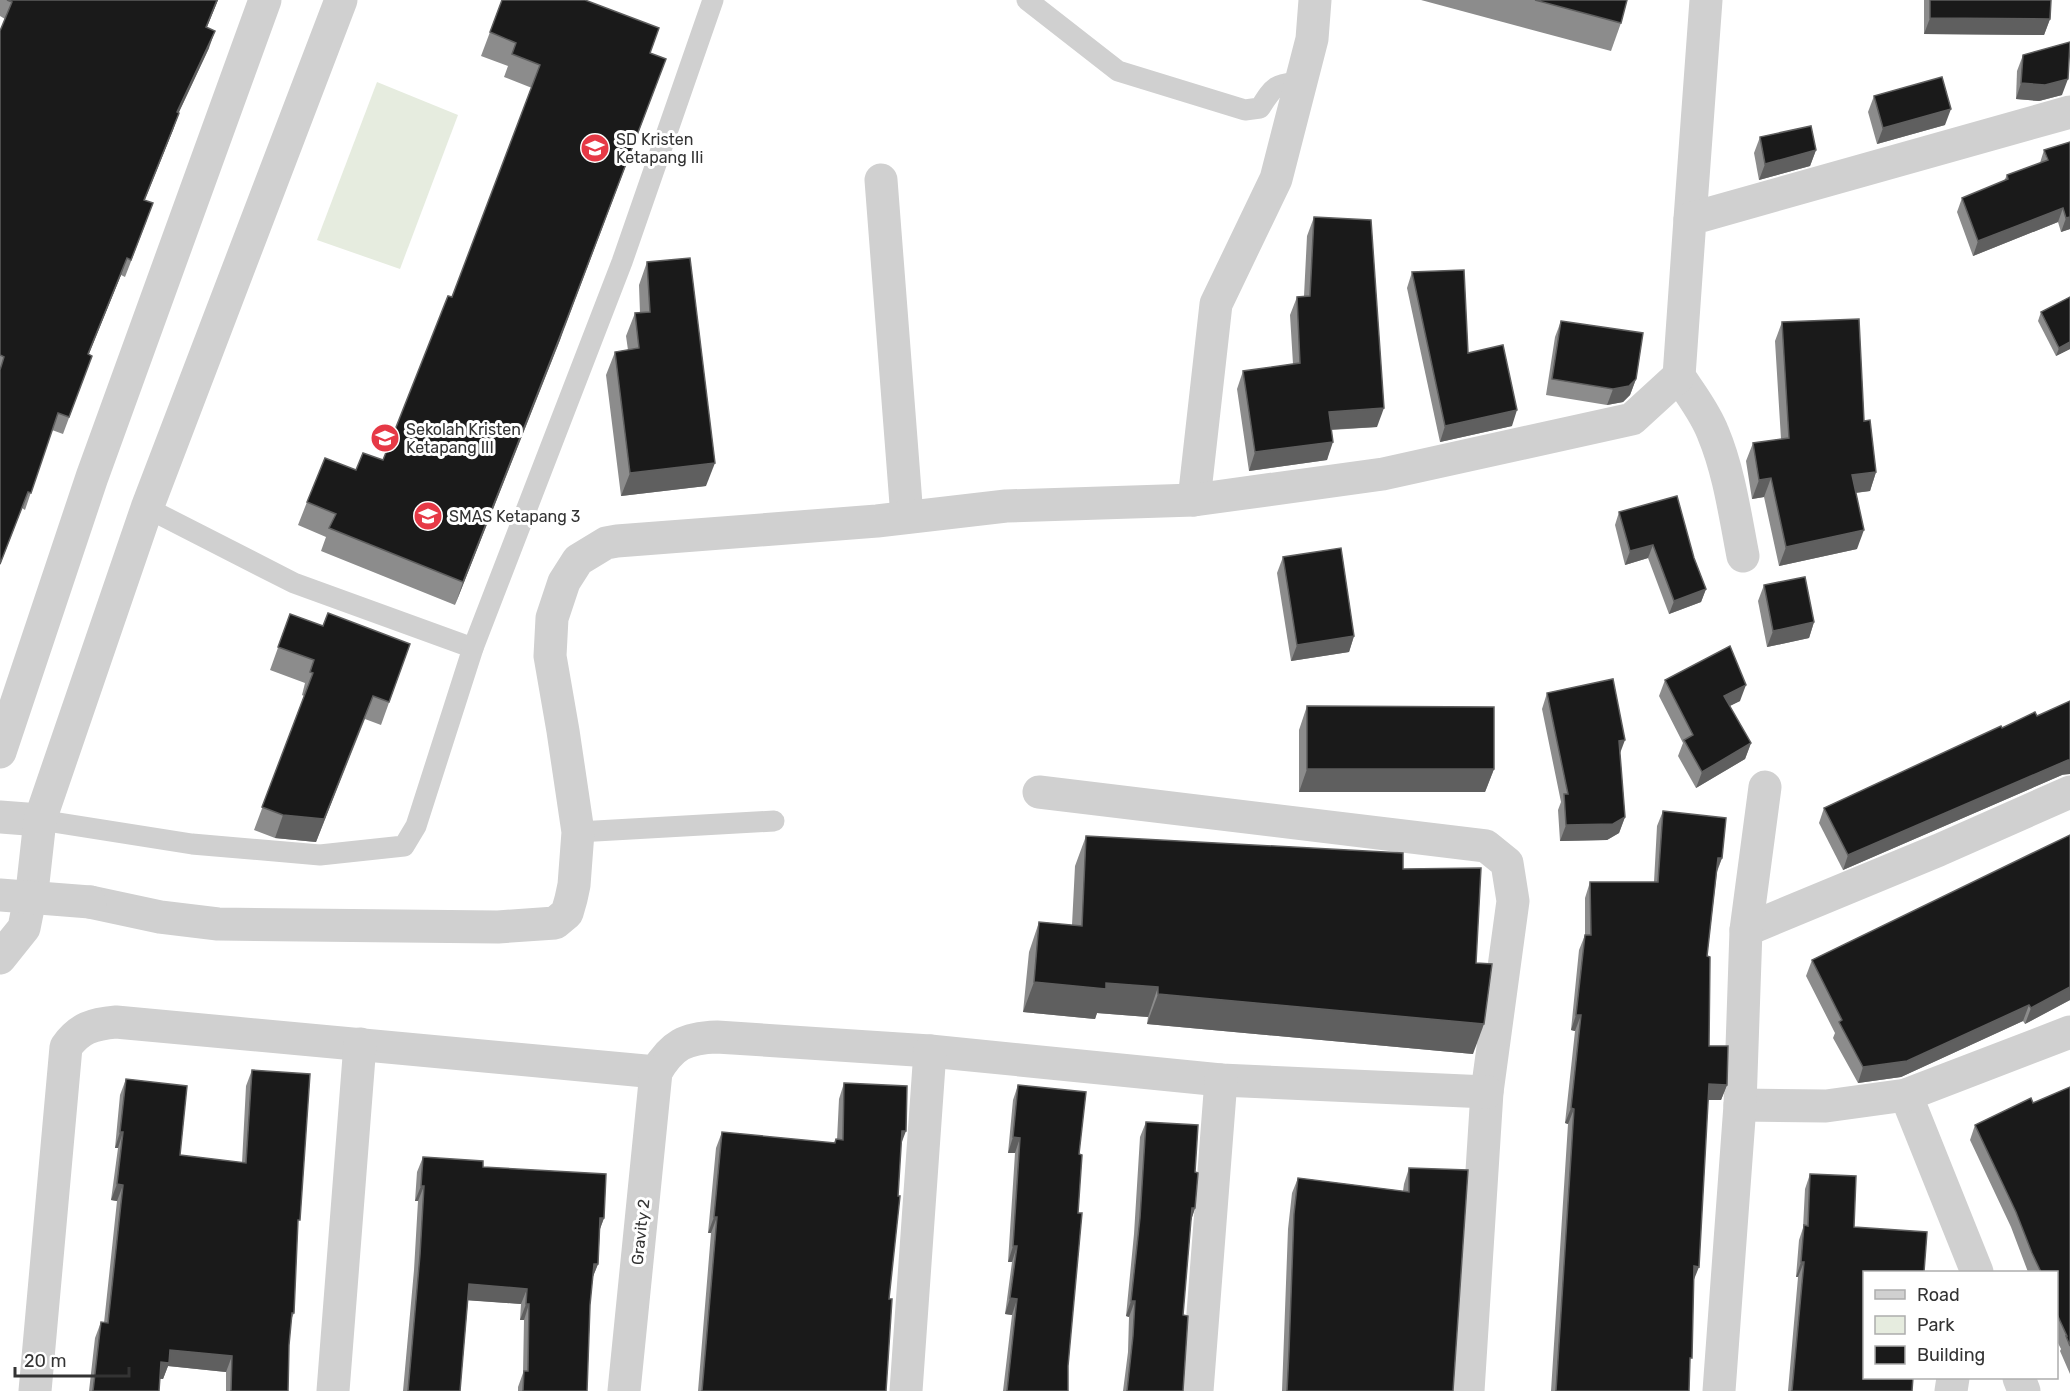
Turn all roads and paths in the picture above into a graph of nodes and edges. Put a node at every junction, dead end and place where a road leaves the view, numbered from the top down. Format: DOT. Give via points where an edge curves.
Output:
graph roads {
  1 [pos="265,0"];
  2 [pos="341,0"];
  3 [pos="713,0"];
  4 [pos="1027,0"];
  5 [pos="1315,0"];
  6 [pos="1706,0"];
  7 [pos="1300,84"];
  8 [pos="2070,112"];
  9 [pos="881,180"];
  10 [pos="1690,219"];
  11 [pos="1679,376"];
  12 [pos="1194,500"];
  13 [pos="147,508"];
  14 [pos="907,517"];
  15 [pos="1743,556"];
  16 [pos="473,648"];
  17 [pos="0,752"];
  18 [pos="1765,787"];
  19 [pos="1039,792"];
  20 [pos="2070,792"];
  21 [pos="0,817"];
  22 [pos="40,820"];
  23 [pos="774,821"];
  24 [pos="578,832"];
  25 [pos="0,895"];
  26 [pos="1746,930"];
  27 [pos="0,958"];
  28 [pos="2070,1032"];
  29 [pos="360,1044"];
  30 [pos="930,1051"];
  31 [pos="656,1072"];
  32 [pos="1221,1080"];
  33 [pos="1487,1092"];
  34 [pos="1906,1095"];
  35 [pos="1740,1106"];
  36 [pos="1970,1266"];
  37 [pos="35,1391"];
  38 [pos="333,1391"];
  39 [pos="624,1391"];
  40 [pos="906,1391"];
  41 [pos="1197,1391"];
  42 [pos="1468,1391"];
  43 [pos="1719,1391"];
  1 -- 17 [label="street" via="92,477"];
  2 -- 13 [label="street"];
  3 -- 16 [label="lane" via="622,262"];
  4 -- 7 [label="lane" via="1118,71 1129,75 1245,110 1260,108 1272,89 1286,82"];
  5 -- 7 [label="street" via="1312,39"];
  6 -- 10 [label="street"];
  7 -- 12 [label="street" via="1276,179 1216,304"];
  8 -- 10 [label="street"];
  9 -- 14 [label="street"];
  10 -- 11 [label="street"];
  11 -- 12 [label="street" via="1632,419 1383,474"];
  11 -- 15 [label="street" via="1714,434"];
  12 -- 14 [label="street" via="1006,506"];
  13 -- 16 [label="lane" via="294,583"];
  13 -- 22 [label="street"];
  14 -- 24 [label="street" via="617,541 606,543 578,561 564,582 552,618 550,656"];
  16 -- 22 [label="lane" via="416,826 404,846 320,855 192,844"];
  18 -- 26 [label="street"];
  19 -- 33 [label="street" via="1486,846 1507,863 1513,901"];
  20 -- 26 [label="street"];
  21 -- 22 [label="street"];
  22 -- 27 [label="street" via="24,928"];
  23 -- 24 [label="lane"];
  24 -- 25 [label="street, bridge" via="574,885 567,913 555,923 498,927 218,924 90,902"];
  26 -- 35 [label="street"];
  28 -- 34 [label="street"];
  29 -- 31 [label="street"];
  29 -- 37 [label="street" via="116,1022 97,1024 73,1038 66,1047"];
  29 -- 38 [label="street"];
  30 -- 31 [label="street" via="698,1038 681,1044 666,1056"];
  30 -- 32 [label="street"];
  30 -- 40 [label="street"];
  31 -- 39 [label="street, Gravity 2"];
  32 -- 33 [label="street"];
  32 -- 41 [label="street"];
  33 -- 42 [label="street"];
  34 -- 35 [label="street" via="1826,1106"];
  34 -- 36 [label="street"];
  35 -- 43 [label="street"];
}
